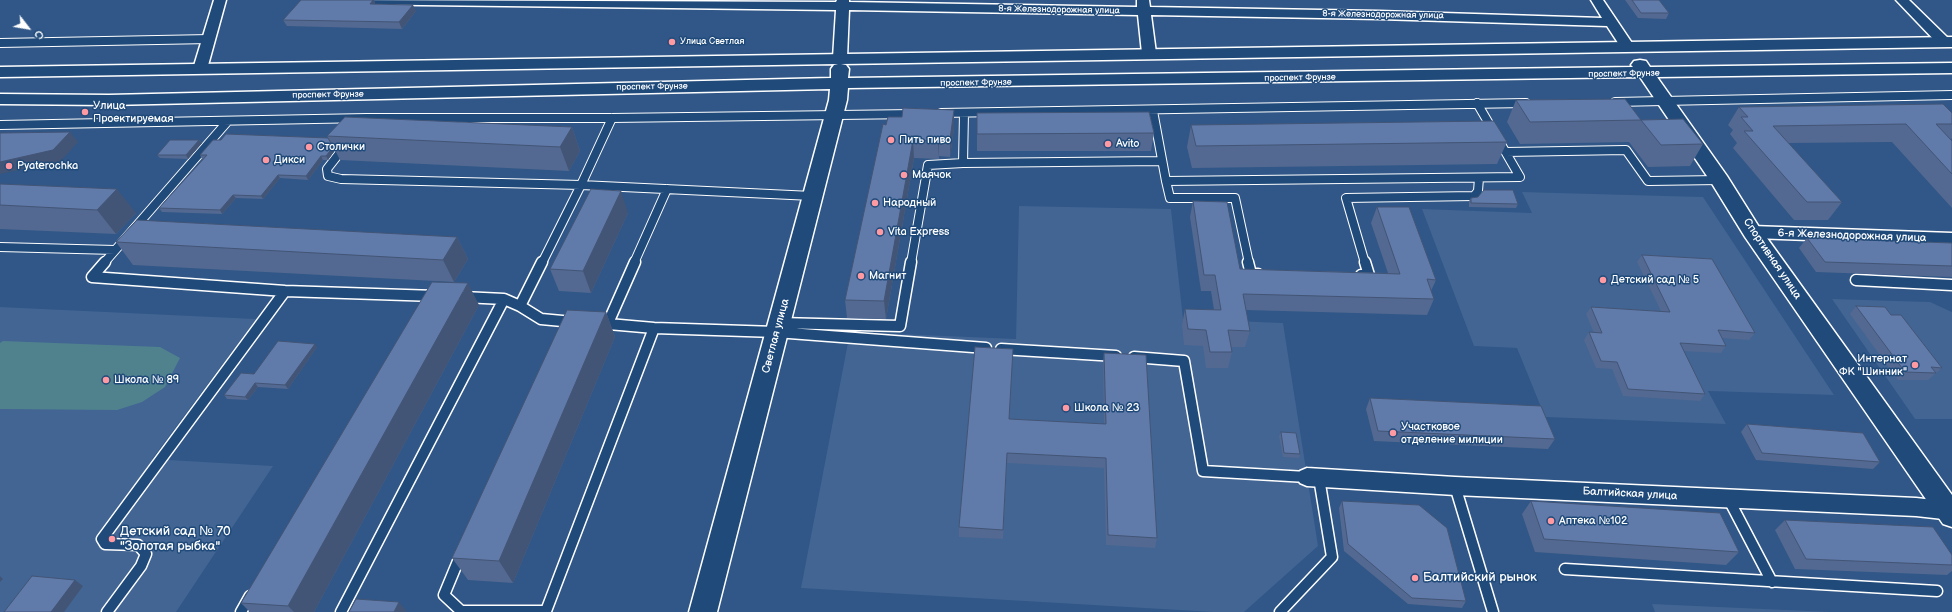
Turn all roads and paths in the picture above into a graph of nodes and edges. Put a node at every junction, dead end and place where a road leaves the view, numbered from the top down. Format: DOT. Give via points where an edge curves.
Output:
graph roads {
  1 [pos="220,0"];
  2 [pos="340,0"];
  3 [pos="1373,0"];
  4 [pos="1597,0"];
  5 [pos="1902,0"];
  6 [pos="399,1"];
  7 [pos="843,3"];
  8 [pos="1144,6"];
  9 [pos="1379,15"];
  10 [pos="1611,22"];
  11 [pos="210,39"];
  12 [pos="1948,42"];
  13 [pos="0,43"];
  14 [pos="1627,46"];
  15 [pos="1149,53"];
  16 [pos="840,58"];
  17 [pos="1952,68"];
  18 [pos="200,69"];
  19 [pos="0,72"];
  20 [pos="1646,73"];
  21 [pos="839,84"];
  22 [pos="1952,95"];
  23 [pos="0,99"];
  24 [pos="1603,102"];
  25 [pos="1666,102"];
  26 [pos="1477,103"];
  27 [pos="1532,103"];
  28 [pos="1153,111"];
  29 [pos="964,113"];
  30 [pos="834,114"];
  31 [pos="920,114"];
  32 [pos="935,114"];
  33 [pos="367,118"];
  34 [pos="612,118"];
  35 [pos="228,121"];
  36 [pos="0,125"];
  37 [pos="358,129"];
  38 [pos="349,141"];
  39 [pos="1506,152"];
  40 [pos="1162,161"];
  41 [pos="963,163"];
  42 [pos="1479,178"];
  43 [pos="1720,180"];
  44 [pos="1166,181"];
  45 [pos="581,185"];
  46 [pos="667,189"];
  47 [pos="812,196"];
  48 [pos="1752,232"];
  49 [pos="1952,239"];
  50 [pos="0,247"];
  51 [pos="115,250"];
  52 [pos="1267,274"];
  53 [pos="1353,275"];
  54 [pos="1856,280"];
  55 [pos="1952,285"];
  56 [pos="285,291"];
  57 [pos="431,296"];
  58 [pos="504,299"];
  59 [pos="520,306"];
  60 [pos="422,309"];
  61 [pos="608,324"];
  62 [pos="654,328"];
  63 [pos="778,328"];
  64 [pos="1313,477"];
  65 [pos="1455,486"];
  66 [pos="1728,498"];
  67 [pos="1951,512"];
  68 [pos="466,544"];
  69 [pos="1565,569"];
  70 [pos="1772,582"];
  71 [pos="257,585"];
  72 [pos="1937,591"];
  73 [pos="107,612"];
  74 [pos="241,612"];
  75 [pos="341,612"];
  76 [pos="461,612"];
  77 [pos="703,612"];
  78 [pos="1280,612"];
  79 [pos="1493,612"];
  1 -- 11 [label="street"];
  2 -- 6 [label="street, 8-я Железнодорожная улица"];
  3 -- 9 [label="street"];
  4 -- 10 [label="street, Спортивная улица"];
  5 -- 12 [label="street"];
  6 -- 7 [label="street, 8-я Железнодорожная улица"];
  7 -- 8 [label="street, 8-я Железнодорожная улица"];
  7 -- 16 [label="street"];
  8 -- 9 [label="street, 8-я Железнодорожная улица"];
  8 -- 15 [label="street"];
  9 -- 10 [label="street, 8-я Железнодорожная улица"];
  10 -- 14 [label="street, Спортивная улица"];
  11 -- 13 [label="lane"];
  11 -- 18 [label="street"];
  12 -- 14 [label="main road"];
  14 -- 15 [label="main road"];
  14 -- 20 [label="main road, Спортивная улица"];
  15 -- 16 [label="main road"];
  16 -- 18 [label="main road"];
  16 -- 21 [label="main road, Светлая улица"];
  17 -- 20 [label="main road, проспект Фрунзе"];
  18 -- 19 [label="main road"];
  20 -- 21 [label="main road, проспект Фрунзе"];
  20 -- 25 [label="main road, Спортивная улица"];
  21 -- 23 [label="main road, проспект Фрунзе" via="109,100"];
  21 -- 30 [label="main road, Светлая улица"];
  22 -- 25 [label="lane"];
  24 -- 25 [label="lane"];
  25 -- 43 [label="main road, Спортивная улица"];
  26 -- 27 [label="lane"];
  26 -- 28 [label="lane"];
  26 -- 39 [label="lane"];
  28 -- 29 [label="lane"];
  28 -- 40 [label="lane"];
  29 -- 32 [label="lane"];
  29 -- 41 [label="lane"];
  30 -- 31 [label="lane"];
  30 -- 34 [label="lane"];
  30 -- 47 [label="main road, Светлая улица"];
  33 -- 34 [label="lane"];
  33 -- 35 [label="lane"];
  33 -- 37 [label="lane"];
  34 -- 45 [label="lane"];
  35 -- 36 [label="lane"];
  35 -- 51 [label="lane"];
  38 -- 45 [label="lane" via="327,169 328,176 340,179"];
  39 -- 42 [label="lane" via="1520,177"];
  39 -- 43 [label="lane" via="1626,150 1648,181"];
  40 -- 41 [label="lane"];
  40 -- 44 [label="lane"];
  41 -- 63 [label="lane" via="928,165 900,326"];
  42 -- 44 [label="lane"];
  42 -- 53 [label="lane" via="1478,191 1474,196 1403,201 1346,198 1369,275"];
  43 -- 48 [label="main road, Спортивная улица"];
  44 -- 52 [label="lane" via="1170,198 1235,198 1251,274"];
  45 -- 46 [label="lane"];
  45 -- 59 [label="lane"];
  46 -- 47 [label="lane"];
  46 -- 61 [label="lane"];
  47 -- 63 [label="main road, Светлая улица"];
  48 -- 49 [label="street, 6-я Железнодорожная улица"];
  48 -- 67 [label="main road, Спортивная улица"];
  50 -- 51 [label="lane"];
  51 -- 56 [label="lane" via="92,277"];
  54 -- 55 [label="lane"];
  56 -- 57 [label="lane"];
  56 -- 73 [label="lane" via="102,539 105,544 138,545 146,554 141,566"];
  57 -- 58 [label="lane"];
  57 -- 60 [label="lane"];
  58 -- 59 [label="lane"];
  58 -- 75 [label="lane"];
  59 -- 61 [label="lane" via="541,319 568,326"];
  61 -- 62 [label="lane"];
  62 -- 63 [label="lane"];
  62 -- 76 [label="lane" via="546,611"];
  63 -- 64 [label="lane" via="849,339 1184,361 1203,471"];
  63 -- 77 [label="main road, Светлая улица"];
  64 -- 65 [label="street, Балтийская улица"];
  64 -- 78 [label="lane" via="1332,557"];
  65 -- 66 [label="street, Балтийская улица"];
  65 -- 79 [label="lane"];
  66 -- 67 [label="street, Балтийская улица" via="1916,507"];
  66 -- 70 [label="lane"];
  68 -- 76 [label="lane" via="444,595"];
  69 -- 70 [label="lane"];
  70 -- 72 [label="lane"];
  71 -- 74 [label="lane"];
}
